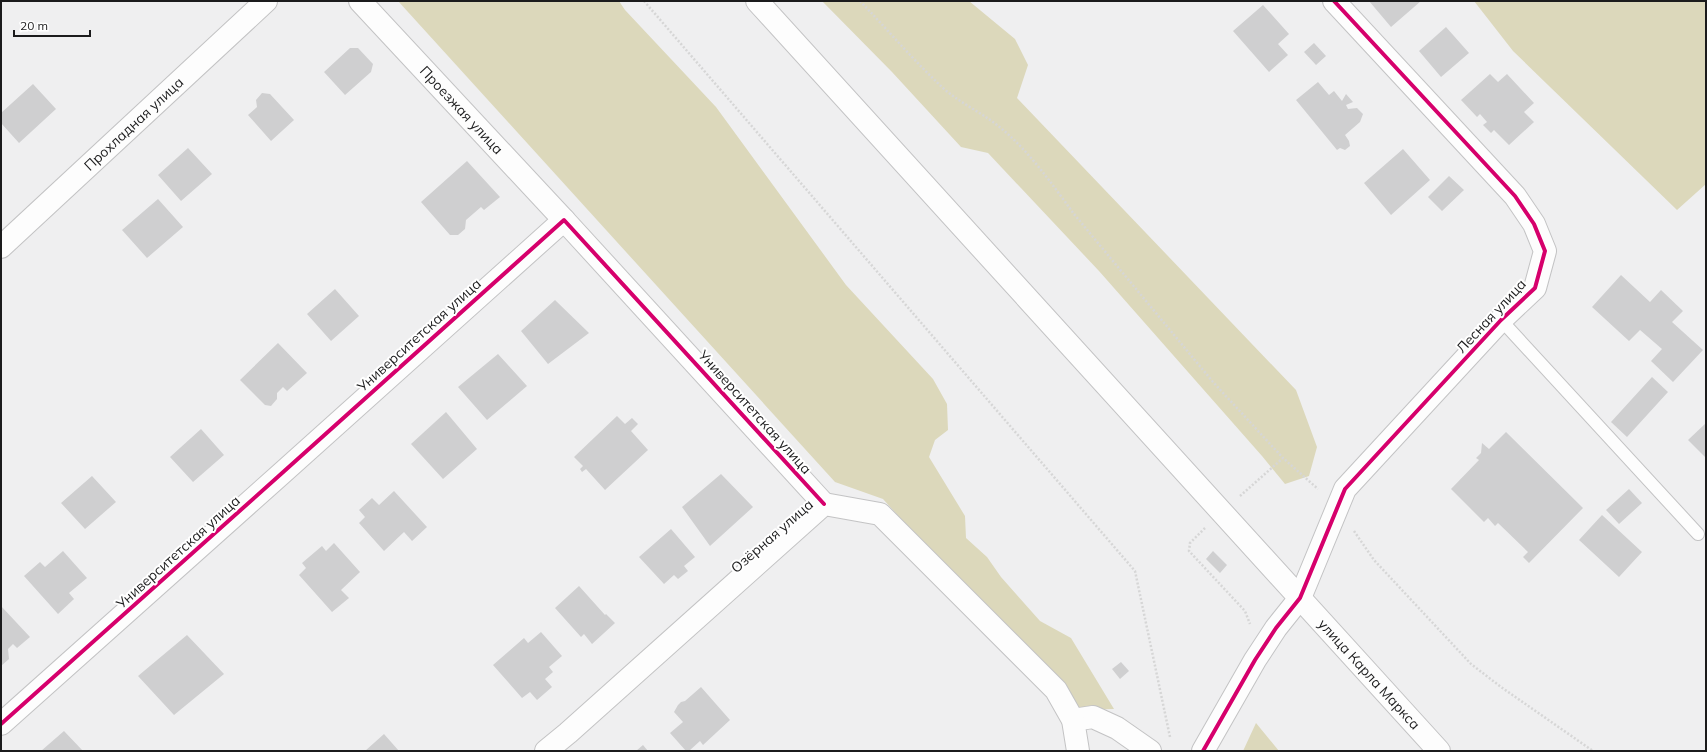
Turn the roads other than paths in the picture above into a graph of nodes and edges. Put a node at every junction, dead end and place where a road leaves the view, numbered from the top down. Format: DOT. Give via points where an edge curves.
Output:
graph roads {
  1 [pos="266,1"];
  2 [pos="360,1"];
  3 [pos="757,1"];
  4 [pos="1334,1"];
  5 [pos="564,220"];
  6 [pos="1,247"];
  7 [pos="1501,320"];
  8 [pos="824,504"];
  9 [pos="1698,534"];
  10 [pos="1300,598"];
  11 [pos="1073,720"];
  12 [pos="1,724"];
  13 [pos="546,751"];
  14 [pos="1078,751"];
  15 [pos="1150,751"];
  16 [pos="1203,751"];
  17 [pos="1439,751"];
  1 -- 6 [label="street, Прохладная улица"];
  2 -- 5 [label="street, Проезжая улица"];
  3 -- 10 [label="street, улица Карла Маркса"];
  4 -- 7 [label="street, Лесная улица" via="1515,196 1534,224 1545,251 1535,288"];
  5 -- 8 [label="street, Университетская улица"];
  5 -- 12 [label="street, Университетская улица"];
  7 -- 9 [label="lane"];
  7 -- 10 [label="street, Лесная улица" via="1345,489"];
  8 -- 11 [label="street, Озёрная улица" via="880,514 1056,690"];
  8 -- 13 [label="street, Озёрная улица"];
  10 -- 16 [label="street" via="1255,660"];
  10 -- 17 [label="street, улица Карла Маркса"];
  11 -- 14 [label="street, Озёрная улица"];
  11 -- 15 [label="street" via="1094,718 1117,728"];
}
